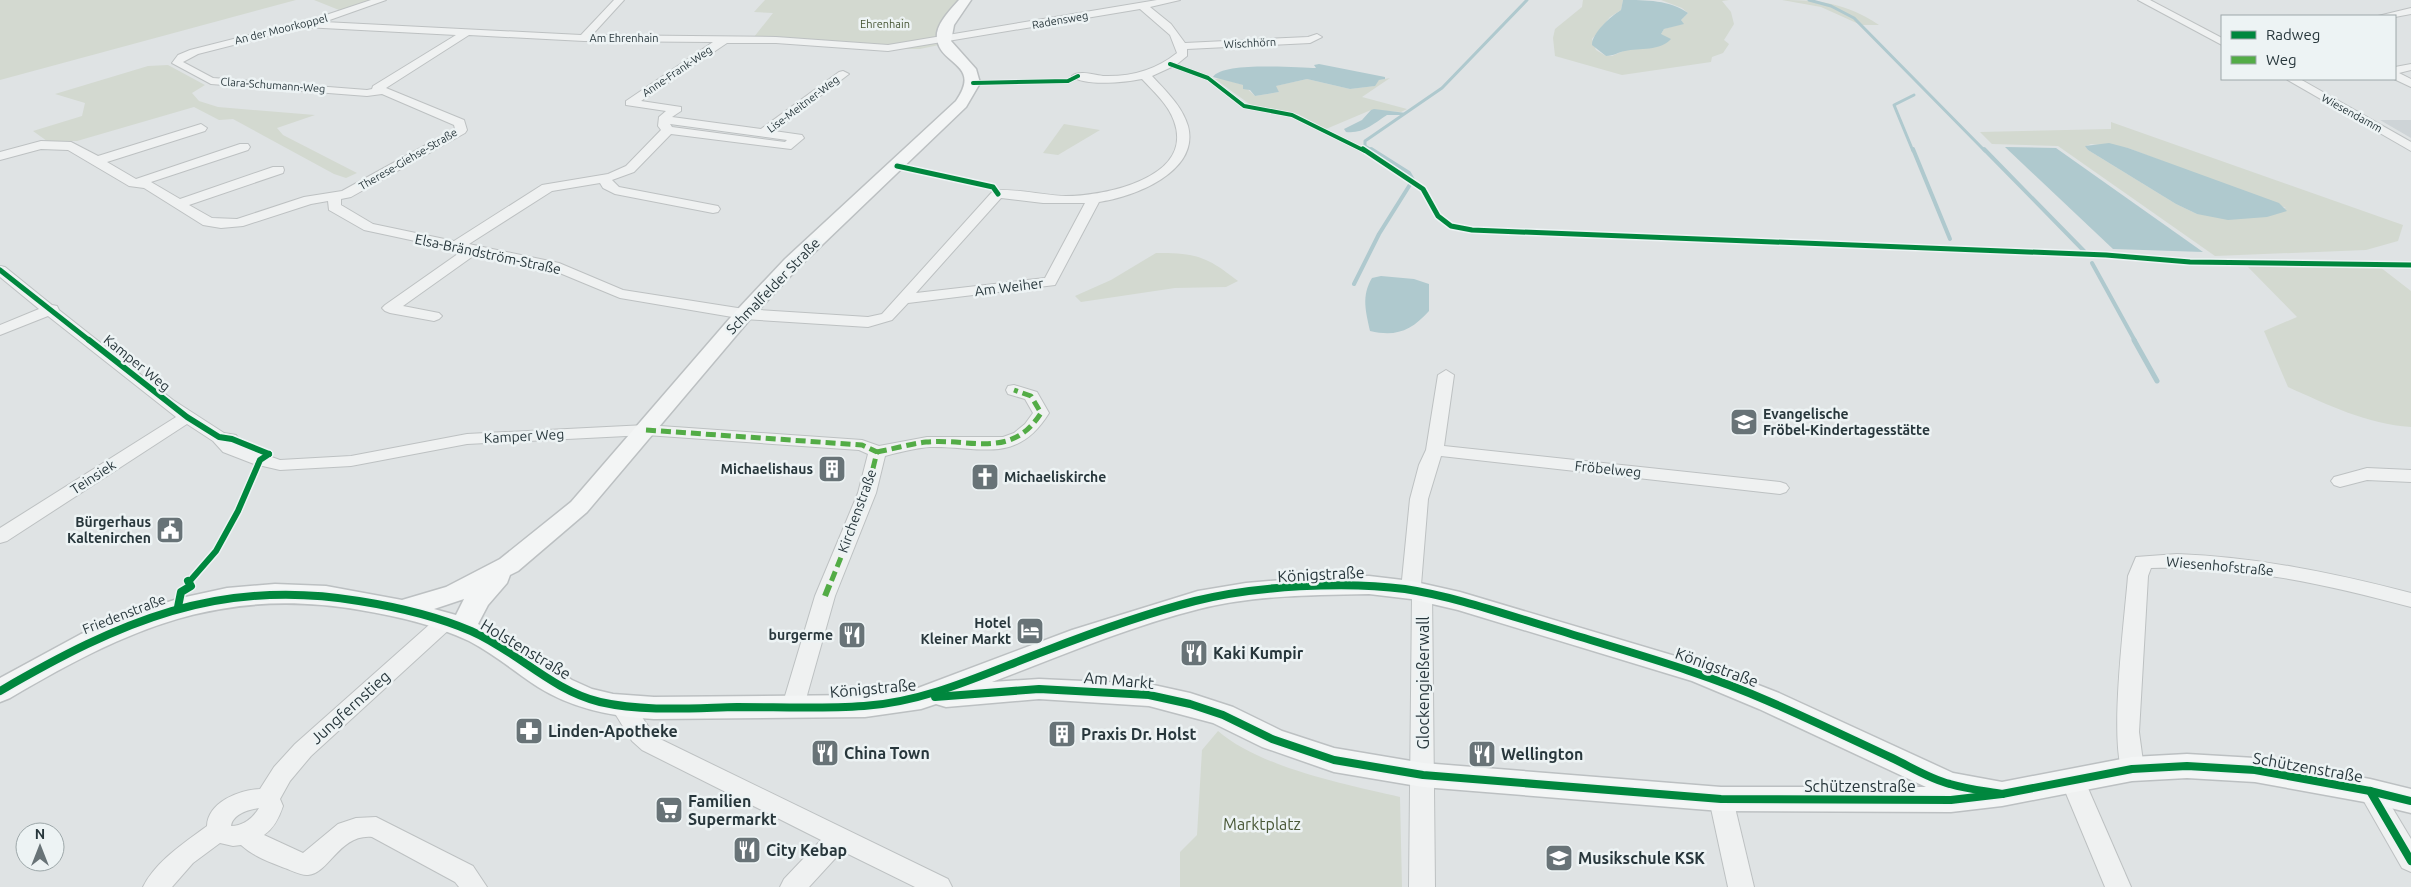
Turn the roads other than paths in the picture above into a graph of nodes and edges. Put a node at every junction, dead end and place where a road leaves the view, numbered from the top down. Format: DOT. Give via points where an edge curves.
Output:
graph roads {
  1 [pos="380,0"];
  2 [pos="619,0"];
  3 [pos="965,0"];
  4 [pos="1101,0"];
  5 [pos="1175,0"];
  6 [pos="2143,0"];
  7 [pos="1142,6"];
  8 [pos="2411,10"];
  9 [pos="1114,11"];
  10 [pos="2388,15"];
  11 [pos="304,24"];
  12 [pos="466,33"];
  13 [pos="1317,37"];
  14 [pos="584,38"];
  15 [pos="725,39"];
  16 [pos="944,40"];
  17 [pos="2221,41"];
  18 [pos="1182,46"];
  19 [pos="182,57"];
  20 [pos="2411,66"];
  21 [pos="2396,70"];
  22 [pos="843,74"];
  23 [pos="1145,75"];
  24 [pos="1078,76"];
  25 [pos="2396,76"];
  26 [pos="2294,80"];
  27 [pos="2411,84"];
  28 [pos="382,91"];
  29 [pos="667,125"];
  30 [pos="201,128"];
  31 [pos="764,133"];
  32 [pos="244,147"];
  33 [pos="2411,147"];
  34 [pos="0,156"];
  35 [pos="96,161"];
  36 [pos="278,170"];
  37 [pos="604,177"];
  38 [pos="134,183"];
  39 [pos="335,196"];
  40 [pos="1093,200"];
  41 [pos="179,204"];
  42 [pos="713,209"];
  43 [pos="457,245"];
  44 [pos="474,249"];
  45 [pos="0,270"];
  46 [pos="906,299"];
  47 [pos="52,310"];
  48 [pos="744,314"];
  49 [pos="434,316"];
  50 [pos="0,330"];
  51 [pos="1446,375"];
  52 [pos="1014,390"];
  53 [pos="187,417"];
  54 [pos="646,430"];
  55 [pos="219,437"];
  56 [pos="1435,450"];
  57 [pos="877,452"];
  58 [pos="314,463"];
  59 [pos="2411,476"];
  60 [pos="2340,481"];
  61 [pos="1780,488"];
  62 [pos="0,537"];
  63 [pos="509,565"];
  64 [pos="1417,591"];
  65 [pos="2411,600"];
  66 [pos="403,609"];
  67 [pos="454,625"];
  68 [pos="1036,654"];
  69 [pos="1056,690"];
  70 [pos="0,691"];
  71 [pos="920,698"];
  72 [pos="793,706"];
  73 [pos="622,707"];
  74 [pos="1914,769"];
  75 [pos="2132,769"];
  76 [pos="1423,774"];
  77 [pos="2072,779"];
  78 [pos="2370,791"];
  79 [pos="2002,794"];
  80 [pos="265,799"];
  81 [pos="1721,799"];
  82 [pos="1919,800"];
  83 [pos="2411,802"];
  84 [pos="219,831"];
  85 [pos="246,833"];
  86 [pos="839,837"];
  87 [pos="2411,861"];
  88 [pos="156,887"];
  89 [pos="474,887"];
  90 [pos="793,887"];
  91 [pos="939,887"];
  92 [pos="1422,887"];
  93 [pos="1741,887"];
  94 [pos="2118,887"];
  1 -- 11 [label="street, An der Moorkoppel"];
  2 -- 14 [label="street"];
  3 -- 16 [label="main road" via="946,27"];
  4 -- 9 [label="street"];
  5 -- 7 [label="street, Radensweg"];
  6 -- 17 [label="street"];
  7 -- 9 [label="street, Radensweg"];
  7 -- 18 [label="street" via="1169,28"];
  8 -- 10 [label="street"];
  9 -- 16 [label="street, Radensweg"];
  11 -- 12 [label="street, Am Ehrenhain"];
  11 -- 19 [label="street, An der Moorkoppel"];
  12 -- 14 [label="street, Am Ehrenhain"];
  12 -- 28 [label="street" via="377,88"];
  13 -- 18 [label="street, Wischhörn" via="1310,40"];
  14 -- 15 [label="street, Am Ehrenhain"];
  15 -- 16 [label="street, Am Ehrenhain" via="864,48"];
  15 -- 29 [label="street, Anne-Frank-Weg" via="630,103 677,109 665,117"];
  16 -- 48 [label="main road, Schmalfelder Straße" via="971,74 973,83 961,104 792,263"];
  18 -- 23 [label="street" via="1182,54 1176,60"];
  19 -- 28 [label="street, Clara-Schumann-Weg" via="177,63 212,81"];
  20 -- 21 [label="street"];
  22 -- 31 [label="street, Lise-Meitner-Weg"];
  23 -- 24 [label="street" via="1109,80"];
  23 -- 40 [label="street" via="1180,119 1185,138 1179,158 1157,178 1130,190"];
  25 -- 27 [label="street"];
  26 -- 33 [label="street, Wiesendamm"];
  28 -- 39 [label="street, Therese-Giehse-Straße" via="460,123 461,130 368,183"];
  29 -- 31 [label="street"];
  29 -- 31 [label="street" via="787,146 798,138"];
  29 -- 37 [label="street" via="630,169"];
  30 -- 35 [label="street"];
  32 -- 38 [label="street"];
  34 -- 35 [label="street" via="54,144 71,146"];
  35 -- 38 [label="street"];
  36 -- 41 [label="street"];
  37 -- 42 [label="street" via="615,190"];
  37 -- 43 [label="street" via="547,188"];
  38 -- 41 [label="street" via="148,185"];
  39 -- 41 [label="street" via="309,200 238,223 221,224 208,222"];
  39 -- 43 [label="street, Elsa-Brändström-Straße" via="334,207 358,224 407,237"];
  40 -- 46 [label="street, Elsa-Brändström-Straße" via="1054,201 998,194"];
  40 -- 46 [label="street, Am Weiher" via="1050,282"];
  43 -- 44 [label="street, Elsa-Brändström-Straße"];
  44 -- 48 [label="street, Elsa-Brändström-Straße" via="554,266 620,294"];
  44 -- 49 [label="street" via="390,308"];
  45 -- 47 [label="street, Kamper Weg"];
  46 -- 48 [label="street, Elsa-Brändström-Straße" via="887,317 868,322"];
  47 -- 50 [label="street"];
  47 -- 53 [label="street, Kamper Weg"];
  48 -- 54 [label="main road, Schmalfelder Straße"];
  51 -- 56 [label="street, Glockengießerwall"];
  52 -- 57 [label="street" via="1031,396 1041,413 1035,427 1014,441 989,445 926,442"];
  53 -- 55 [label="street, Kamper Weg"];
  53 -- 62 [label="street, Teinsiek"];
  54 -- 57 [label="street, Kirchenstraße" via="862,445"];
  54 -- 58 [label="street, Kamper Weg" via="467,439 351,461"];
  54 -- 63 [label="main road, Schmalfelder Straße" via="579,507"];
  55 -- 58 [label="street, Kamper Weg" via="269,454"];
  55 -- 58 [label="street, Kamper Weg" via="229,448 260,460 280,465"];
  56 -- 61 [label="street, Fröbelweg"];
  56 -- 64 [label="street, Glockengießerwall" via="1429,460 1420,499"];
  57 -- 72 [label="street, Kirchenstraße" via="867,493 825,596"];
  59 -- 60 [label="street" via="2367,474"];
  63 -- 66 [label="main road, Schmalfelder Straße" via="455,593"];
  63 -- 67 [label="main road, Schmalfelder Straße"];
  64 -- 68 [label="main road, Königstraße" via="1369,585 1246,592 1198,600 1133,619"];
  64 -- 74 [label="main road, Königstraße" via="1702,674 1769,701"];
  64 -- 76 [label="street, Glockengießerwall"];
  65 -- 75 [label="street, Wiesenhofstraße" via="2265,568 2177,559 2143,562 2138,576 2128,732"];
  66 -- 67 [label="main road, Friedenstraße"];
  66 -- 70 [label="main road, Friedenstraße" via="343,596 292,592 208,600 154,614 96,638"];
  67 -- 73 [label="main road, Holstenstraße" via="497,644 566,689 600,703"];
  67 -- 80 [label="street, Jungfernstieg" via="303,750"];
  68 -- 69 [label="main road" via="1032,667 1040,681"];
  68 -- 71 [label="main road, Königstraße"];
  69 -- 71 [label="main road, Am Markt"];
  69 -- 76 [label="main road, Am Markt" via="1149,695 1190,704 1223,715 1272,739 1334,760"];
  71 -- 72 [label="main road, Königstraße" via="865,706"];
  72 -- 73 [label="main road, Königstraße"];
  73 -- 86 [label="street" via="650,744"];
  74 -- 79 [label="main road, Königstraße" via="1948,784"];
  74 -- 82 [label="main road" via="1922,781 1924,793"];
  75 -- 77 [label="main road, Schützenstraße"];
  75 -- 78 [label="main road, Schützenstraße" via="2188,766 2255,770"];
  76 -- 81 [label="main road, Schützenstraße"];
  76 -- 92 [label="street"];
  77 -- 79 [label="main road, Schützenstraße"];
  77 -- 94 [label="street"];
  78 -- 83 [label="main road, Schützenstraße"];
  78 -- 87 [label="street"];
  79 -- 82 [label="main road, Schützenstraße"];
  80 -- 84 [label="street" via="251,799 232,807 219,822"];
  80 -- 85 [label="street" via="271,806 268,816"];
  81 -- 82 [label="main road, Schützenstraße"];
  81 -- 93 [label="street"];
  84 -- 85 [label="street" via="227,836"];
  84 -- 88 [label="street" via="189,852"];
  85 -- 89 [label="street" via="259,845 307,865 339,835 368,825 464,874"];
  86 -- 90 [label="street"];
  86 -- 91 [label="street"];
}
